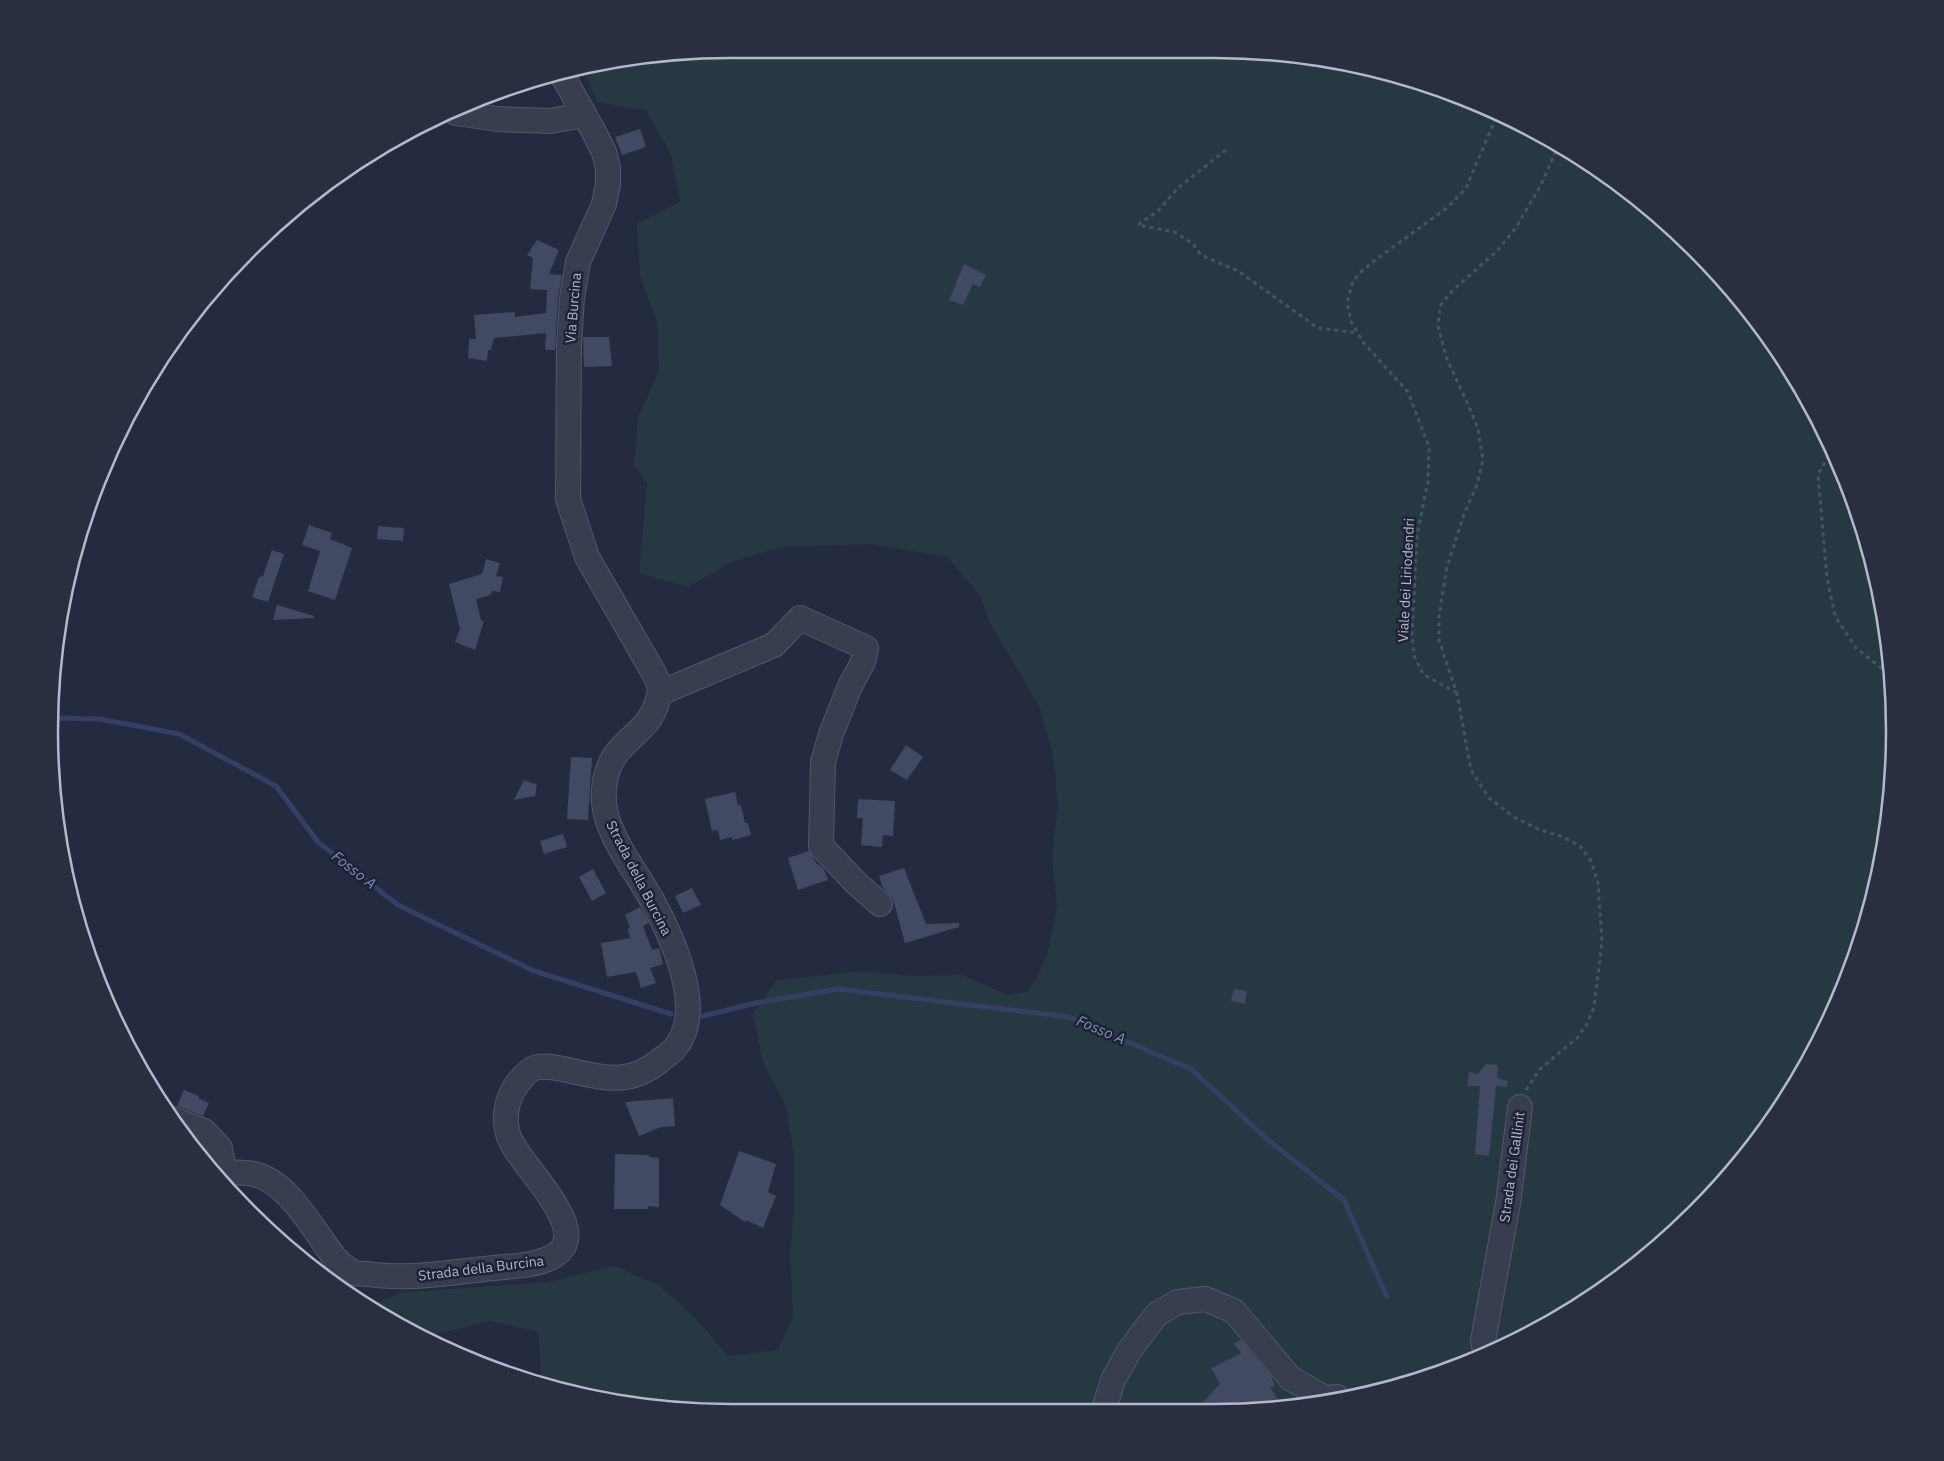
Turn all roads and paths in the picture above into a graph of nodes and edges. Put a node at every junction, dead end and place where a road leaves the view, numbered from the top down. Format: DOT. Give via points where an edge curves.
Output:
graph roads {
  1 [pos="564,78"];
  2 [pos="582,110"];
  3 [pos="464,113"];
  4 [pos="1495,120"];
  5 [pos="1226,150"];
  6 [pos="1556,151"];
  7 [pos="1358,333"];
  8 [pos="1828,456"];
  9 [pos="1883,670"];
  10 [pos="660,693"];
  11 [pos="1458,694"];
  12 [pos="880,904"];
  13 [pos="1520,1108"];
  14 [pos="186,1125"];
  15 [pos="222,1170"];
  16 [pos="224,1173"];
  17 [pos="1484,1346"];
  18 [pos="1320,1395"];
  19 [pos="1106,1404"];
  1 -- 2 [label="street, Via Burcina"];
  2 -- 3 [label="street" via="573,116 550,121 498,119"];
  2 -- 10 [label="street, Via Burcina" via="604,152 608,184 604,204 578,262 572,298 568,499 587,557 655,675"];
  4 -- 7 [label="path, Viale dei Liriodendri" via="1466,188 1448,207 1374,261 1353,281 1347,302 1351,321"];
  5 -- 7 [label="path" via="1138,225 1175,232 1193,244 1201,255 1238,271 1318,328"];
  6 -- 11 [label="path, Strada dei Gallinit" via="1541,185 1515,229 1440,306 1438,326 1446,357 1475,420 1483,460 1447,567 1439,614 1439,640"];
  7 -- 11 [label="path, Viale dei Liriodendri" via="1408,392 1429,447 1428,481 1417,535 1412,635 1414,656 1423,674"];
  8 -- 9 [label="path" via="1818,474 1827,578 1834,616 1856,648"];
  10 -- 12 [label="street" via="774,644 800,618 866,648 823,762 821,846"];
  10 -- 16 [label="street, Strada della Burcina" via="653,717 619,750 604,778 603,793 606,816 614,838 651,899 680,962 689,1007 686,1029 675,1048 639,1074 618,1079 547,1066 532,1069 518,1082 509,1099 505,1120 508,1136 560,1212 566,1242 559,1252 550,1260 529,1264 423,1276 374,1276 352,1272 331,1256 289,1197 273,1182 254,1174"];
  11 -- 13 [label="path, Strada dei Gallinit" via="1471,770 1489,798 1514,817 1580,846 1591,861 1598,883 1602,942 1594,1007 1577,1038 1540,1069 1526,1090"];
  13 -- 17 [label="street, Strada dei Gallinit"];
  14 -- 15 [label="street" via="204,1132 220,1148"];
  18 -- 19 [label="street" via="1290,1378 1234,1311 1204,1299 1178,1302 1157,1314 1129,1351 1113,1380"];
}
